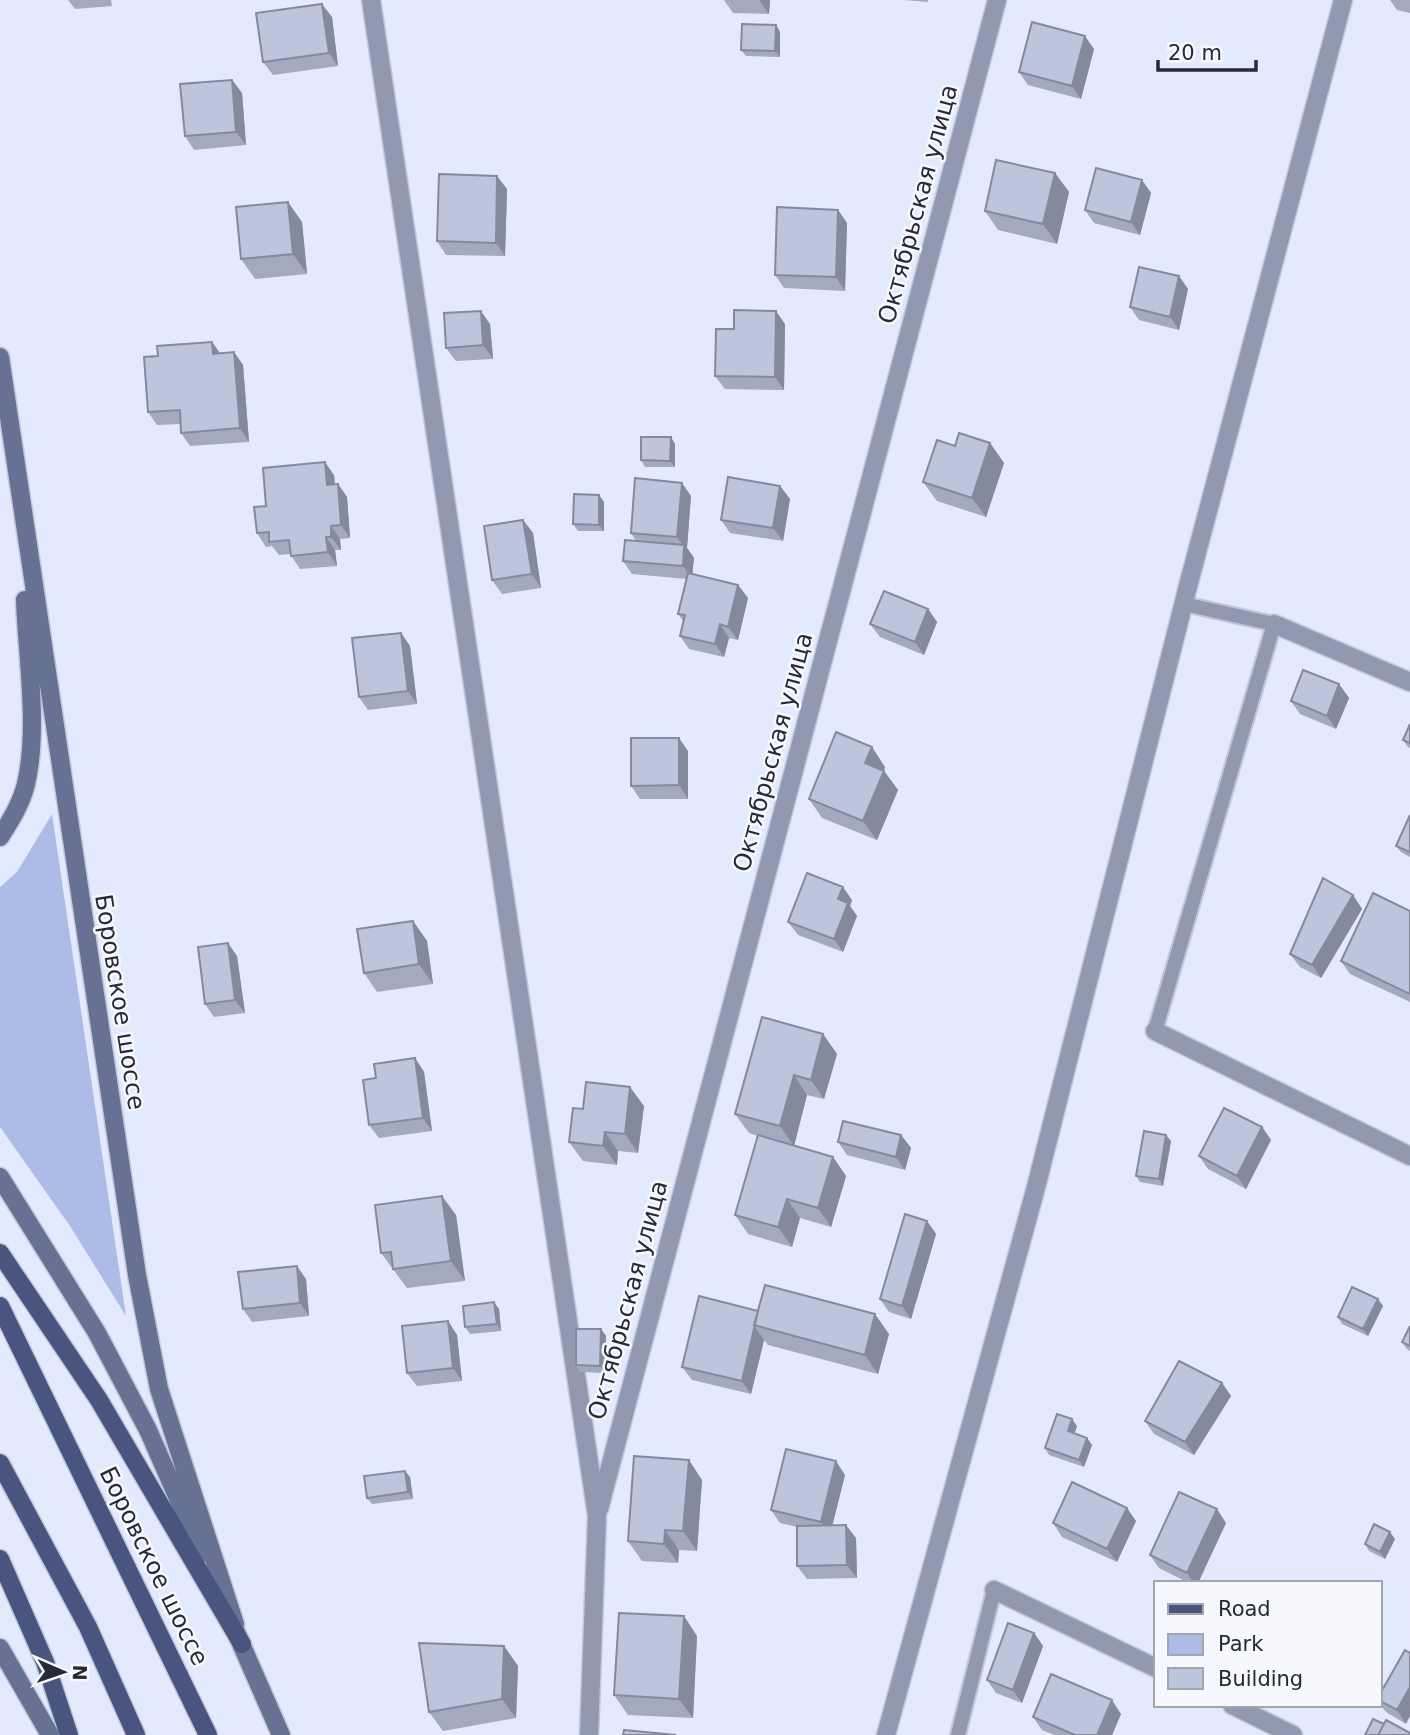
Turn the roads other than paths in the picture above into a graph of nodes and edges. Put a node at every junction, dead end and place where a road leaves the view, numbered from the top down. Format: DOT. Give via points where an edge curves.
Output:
graph roads {
  1 [pos="371,0"];
  2 [pos="996,0"];
  3 [pos="1343,0"];
  4 [pos="0,357"];
  5 [pos="6,444"];
  6 [pos="24,530"];
  7 [pos="1184,604"];
  8 [pos="1274,624"];
  9 [pos="1410,682"];
  10 [pos="0,837"];
  11 [pos="1155,1031"];
  12 [pos="1410,1156"];
  13 [pos="0,1177"];
  14 [pos="0,1253"];
  15 [pos="0,1306"];
  16 [pos="0,1463"];
  17 [pos="597,1516"];
  18 [pos="0,1559"];
  19 [pos="994,1590"];
  20 [pos="242,1644"];
  21 [pos="0,1648"];
  22 [pos="1154,1667"];
  23 [pos="1236,1707"];
  24 [pos="50,1735"];
  25 [pos="69,1735"];
  26 [pos="136,1735"];
  27 [pos="208,1735"];
  28 [pos="281,1735"];
  29 [pos="589,1735"];
  30 [pos="886,1735"];
  31 [pos="958,1735"];
  32 [pos="1293,1735"];
  1 -- 17 [label="street, Октябрьская улица"];
  2 -- 17 [label="street, Октябрьская улица"];
  3 -- 7 [label="street"];
  4 -- 5 [label="main road, Боровское шоссе"];
  5 -- 6 [label="main road, Боровское шоссе"];
  6 -- 10 [label="main road" via="30,758 16,812"];
  6 -- 20 [label="main road, Боровское шоссе" via="156,1375"];
  7 -- 8 [label="lane"];
  7 -- 30 [label="street" via="1031,1204"];
  8 -- 9 [label="street"];
  8 -- 11 [label="lane"];
  11 -- 12 [label="street"];
  13 -- 20 [label="main road" via="97,1332 148,1430"];
  14 -- 20 [label="main road" via="105,1409"];
  15 -- 27 [label="main road, Боровское шоссе"];
  16 -- 26 [label="main road" via="58,1568"];
  17 -- 29 [label="street, Октябрьская улица"];
  18 -- 25 [label="main road" via="45,1662"];
  19 -- 22 [label="street"];
  19 -- 31 [label="lane"];
  20 -- 28 [label="main road"];
  21 -- 24 [label="main road"];
  23 -- 32 [label="street"];
}
